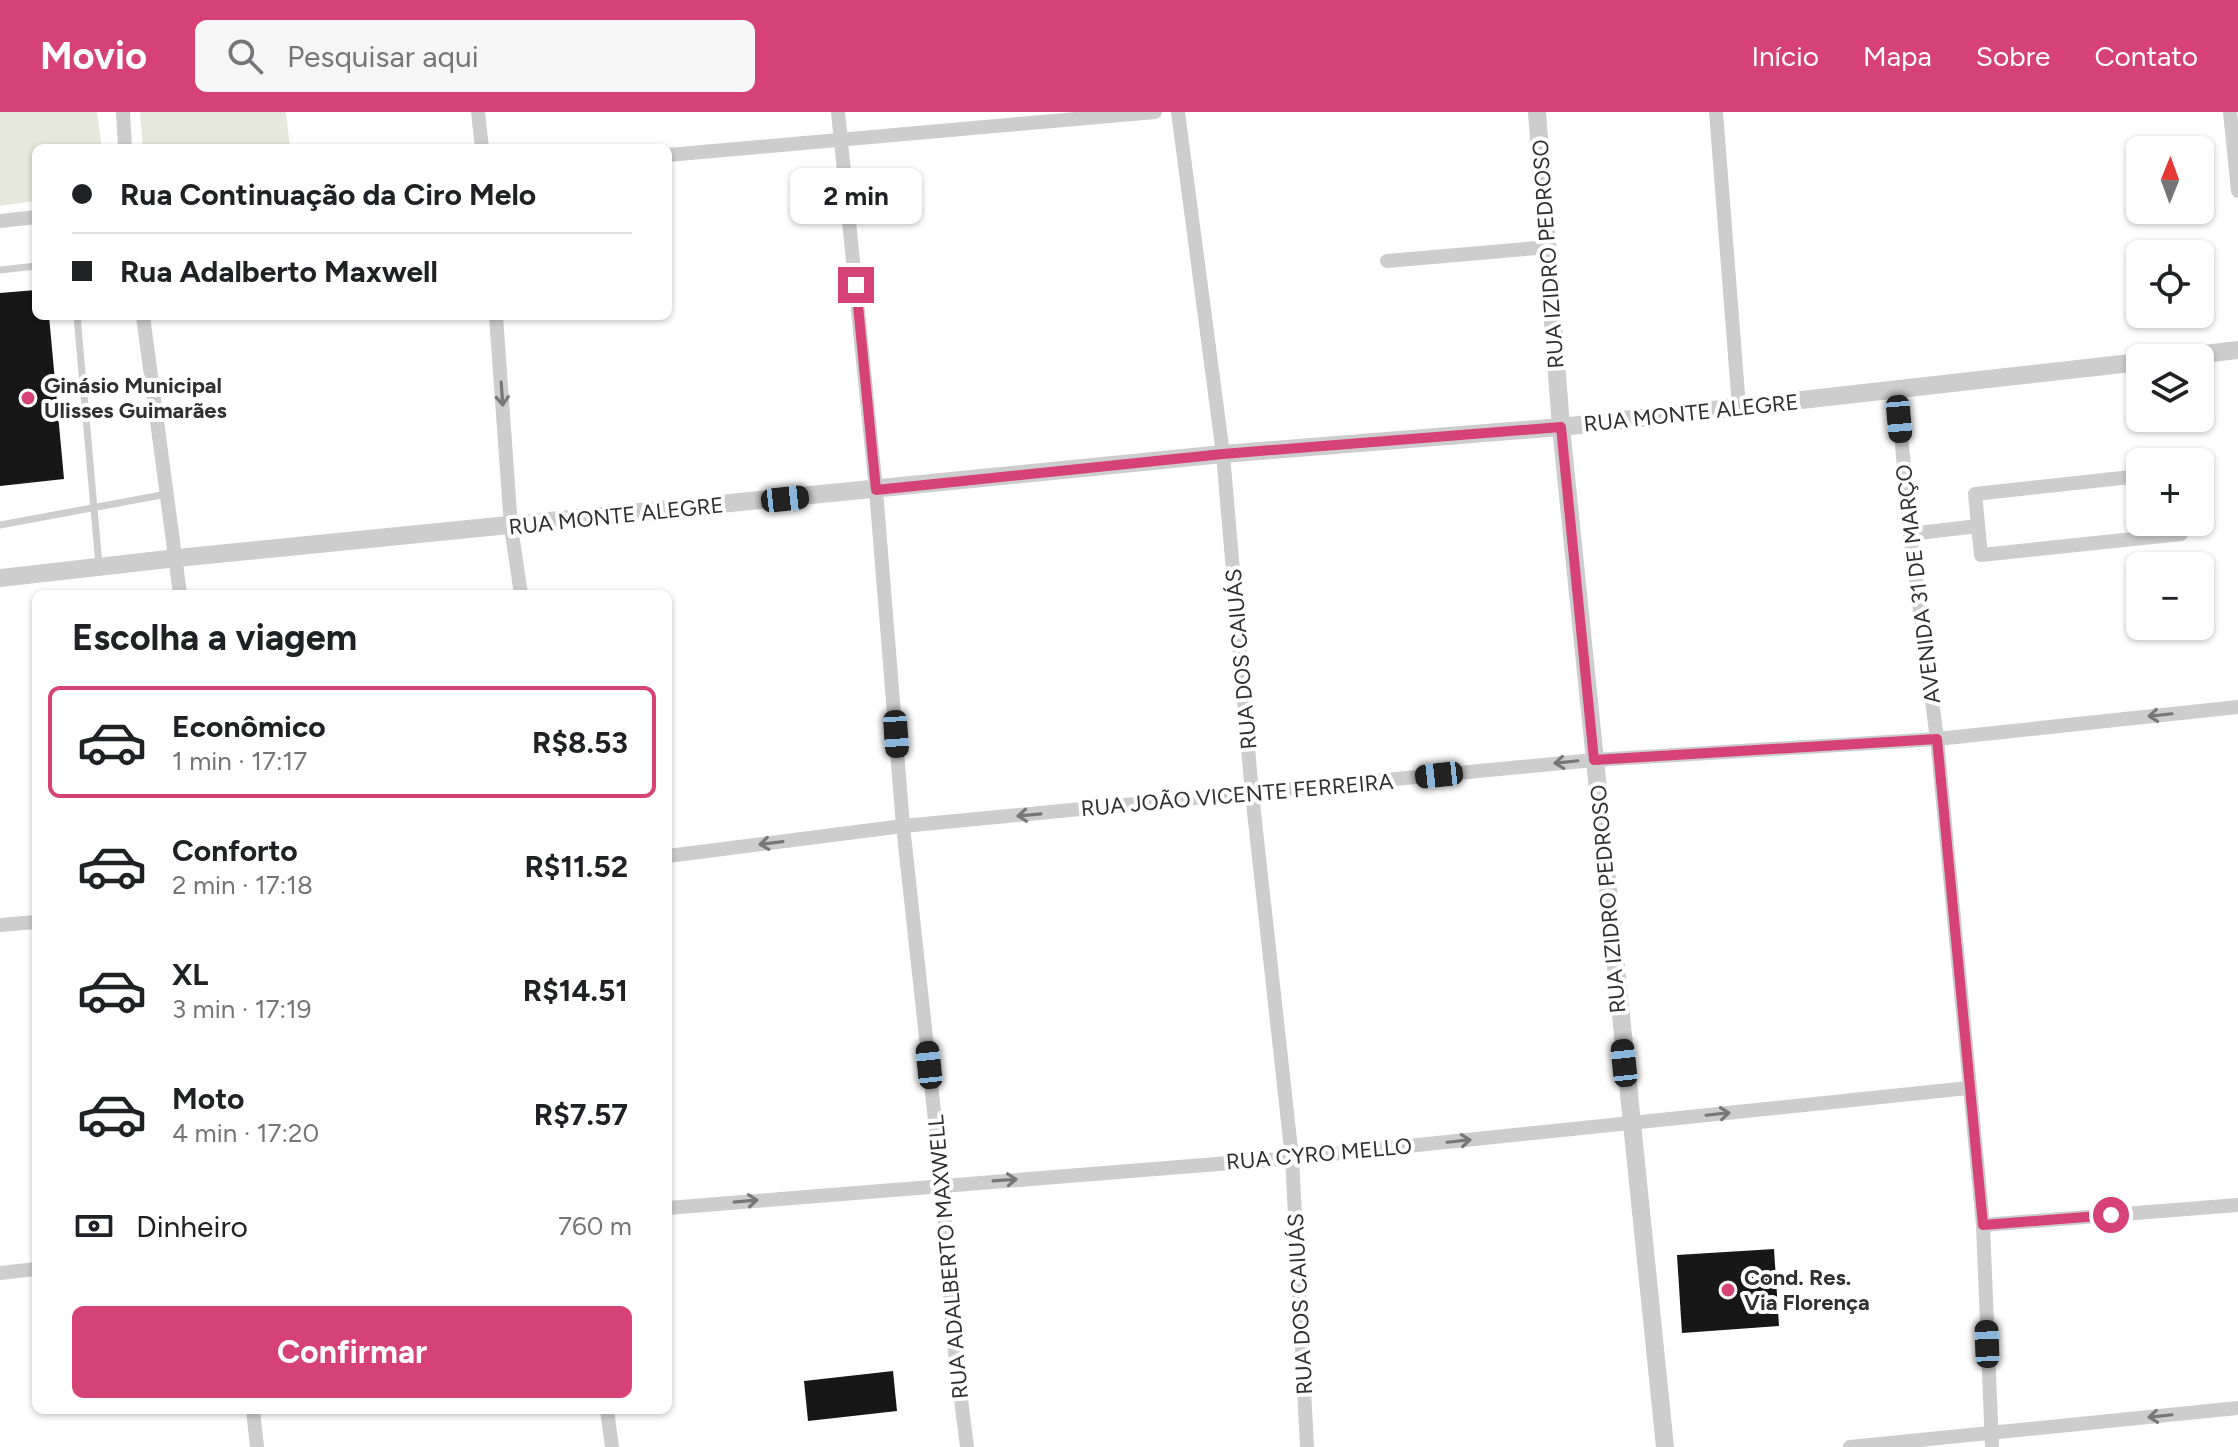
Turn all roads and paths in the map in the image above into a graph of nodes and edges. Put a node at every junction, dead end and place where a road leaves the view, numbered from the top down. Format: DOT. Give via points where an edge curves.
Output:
graph roads {
  1 [pos="123,112"];
  2 [pos="478,112"];
  3 [pos="838,112"];
  4 [pos="1155,112"];
  5 [pos="1178,112"];
  6 [pos="1537,112"];
  7 [pos="1716,112"];
  8 [pos="2230,112"];
  9 [pos="841,139"];
  10 [pos="125,144"];
  11 [pos="482,144"];
  12 [pos="672,155"];
  13 [pos="2238,191"];
  14 [pos="32,217"];
  15 [pos="0,221"];
  16 [pos="1548,247"];
  17 [pos="1387,261"];
  18 [pos="32,266"];
  19 [pos="0,270"];
  20 [pos="77,320"];
  21 [pos="144,320"];
  22 [pos="496,320"];
  23 [pos="2238,350"];
  24 [pos="2214,353"];
  25 [pos="2126,364"];
  26 [pos="1897,390"];
  27 [pos="1739,407"];
  28 [pos="1561,427"];
  29 [pos="1223,454"];
  30 [pos="2126,478"];
  31 [pos="876,490"];
  32 [pos="168,494"];
  33 [pos="94,511"];
  34 [pos="0,525"];
  35 [pos="1978,526"];
  36 [pos="511,527"];
  37 [pos="1910,534"];
  38 [pos="2162,536"];
  39 [pos="177,558"];
  40 [pos="100,567"];
  41 [pos="0,578"];
  42 [pos="180,590"];
  43 [pos="520,590"];
  44 [pos="2238,707"];
  45 [pos="1937,739"];
  46 [pos="1594,760"];
  47 [pos="1252,794"];
  48 [pos="903,826"];
  49 [pos="672,855"];
  50 [pos="32,922"];
  51 [pos="0,925"];
  52 [pos="1968,1088"];
  53 [pos="1629,1123"];
  54 [pos="1292,1158"];
  55 [pos="942,1185"];
  56 [pos="2238,1205"];
  57 [pos="672,1208"];
  58 [pos="1983,1225"];
  59 [pos="32,1269"];
  60 [pos="0,1273"];
  61 [pos="2238,1408"];
  62 [pos="253,1414"];
  63 [pos="608,1414"];
  64 [pos="1991,1440"];
  65 [pos="257,1447"];
  66 [pos="612,1447"];
  67 [pos="967,1447"];
  68 [pos="1307,1447"];
  69 [pos="1665,1447"];
  70 [pos="1850,1447"];
  1 -- 10 [label="street"];
  2 -- 11 [label="street"];
  3 -- 9 [label="street, RUA ADALBERTO MAXWELL"];
  4 -- 9 [label="street"];
  5 -- 29 [label="street, RUA DOS CAIUÁS"];
  6 -- 16 [label="street, RUA IZIDRO PEDROSO"];
  7 -- 27 [label="street"];
  8 -- 13 [label="street"];
  9 -- 12 [label="street"];
  9 -- 31 [label="street, RUA ADALBERTO MAXWELL"];
  14 -- 15 [label="street"];
  16 -- 17 [label="street"];
  16 -- 28 [label="street, RUA IZIDRO PEDROSO"];
  18 -- 19 [label="lane"];
  20 -- 33 [label="lane"];
  21 -- 32 [label="street"];
  22 -- 36 [label="street, one-way"];
  23 -- 24 [label="street"];
  25 -- 26 [label="street, RUA MONTE ALEGRE"];
  26 -- 27 [label="street, RUA MONTE ALEGRE"];
  26 -- 37 [label="street, AVENIDA 31 DE MARÇO"];
  27 -- 28 [label="street, RUA MONTE ALEGRE"];
  28 -- 29 [label="street, RUA MONTE ALEGRE"];
  28 -- 46 [label="street, RUA IZIDRO PEDROSO"];
  29 -- 31 [label="street, RUA MONTE ALEGRE"];
  29 -- 47 [label="street, RUA DOS CAIUÁS"];
  30 -- 35 [label="street" via="1975,494"];
  31 -- 36 [label="street, RUA MONTE ALEGRE"];
  31 -- 48 [label="street, RUA ADALBERTO MAXWELL"];
  32 -- 33 [label="lane"];
  32 -- 39 [label="street"];
  33 -- 34 [label="lane"];
  33 -- 40 [label="lane"];
  35 -- 37 [label="street"];
  35 -- 38 [label="street" via="1981,555"];
  36 -- 39 [label="street, RUA MONTE ALEGRE"];
  36 -- 43 [label="street"];
  37 -- 45 [label="street, AVENIDA 31 DE MARÇO"];
  39 -- 40 [label="street, RUA MONTE ALEGRE"];
  39 -- 42 [label="street"];
  40 -- 41 [label="street, RUA MONTE ALEGRE"];
  44 -- 45 [label="street, RUA JOÃO VICENTE FERREIRA, one-way"];
  45 -- 46 [label="street, RUA JOÃO VICENTE FERREIRA"];
  45 -- 52 [label="street, AVENIDA 31 DE MARÇO"];
  46 -- 47 [label="street, RUA JOÃO VICENTE FERREIRA, one-way"];
  46 -- 53 [label="street, RUA IZIDRO PEDROSO"];
  47 -- 48 [label="street, RUA JOÃO VICENTE FERREIRA, one-way"];
  47 -- 54 [label="street, RUA DOS CAIUÁS"];
  48 -- 49 [label="street, RUA JOÃO VICENTE FERREIRA, one-way"];
  48 -- 55 [label="street, RUA ADALBERTO MAXWELL"];
  50 -- 51 [label="street"];
  53 -- 52 [label="street, RUA CYRO MELLO, one-way"];
  52 -- 58 [label="street, AVENIDA 31 DE MARÇO"];
  54 -- 53 [label="street, RUA CYRO MELLO, one-way"];
  53 -- 69 [label="street, RUA IZIDRO PEDROSO"];
  55 -- 54 [label="street, RUA CYRO MELLO, one-way"];
  54 -- 68 [label="street, RUA DOS CAIUÁS"];
  57 -- 55 [label="street, RUA CYRO MELLO, one-way"];
  55 -- 67 [label="street, RUA ADALBERTO MAXWELL"];
  56 -- 58 [label="street"];
  58 -- 64 [label="street, AVENIDA 31 DE MARÇO"];
  59 -- 60 [label="street"];
  61 -- 64 [label="street, one-way"];
  62 -- 65 [label="street"];
  63 -- 66 [label="street"];
  64 -- 70 [label="street"];
}
